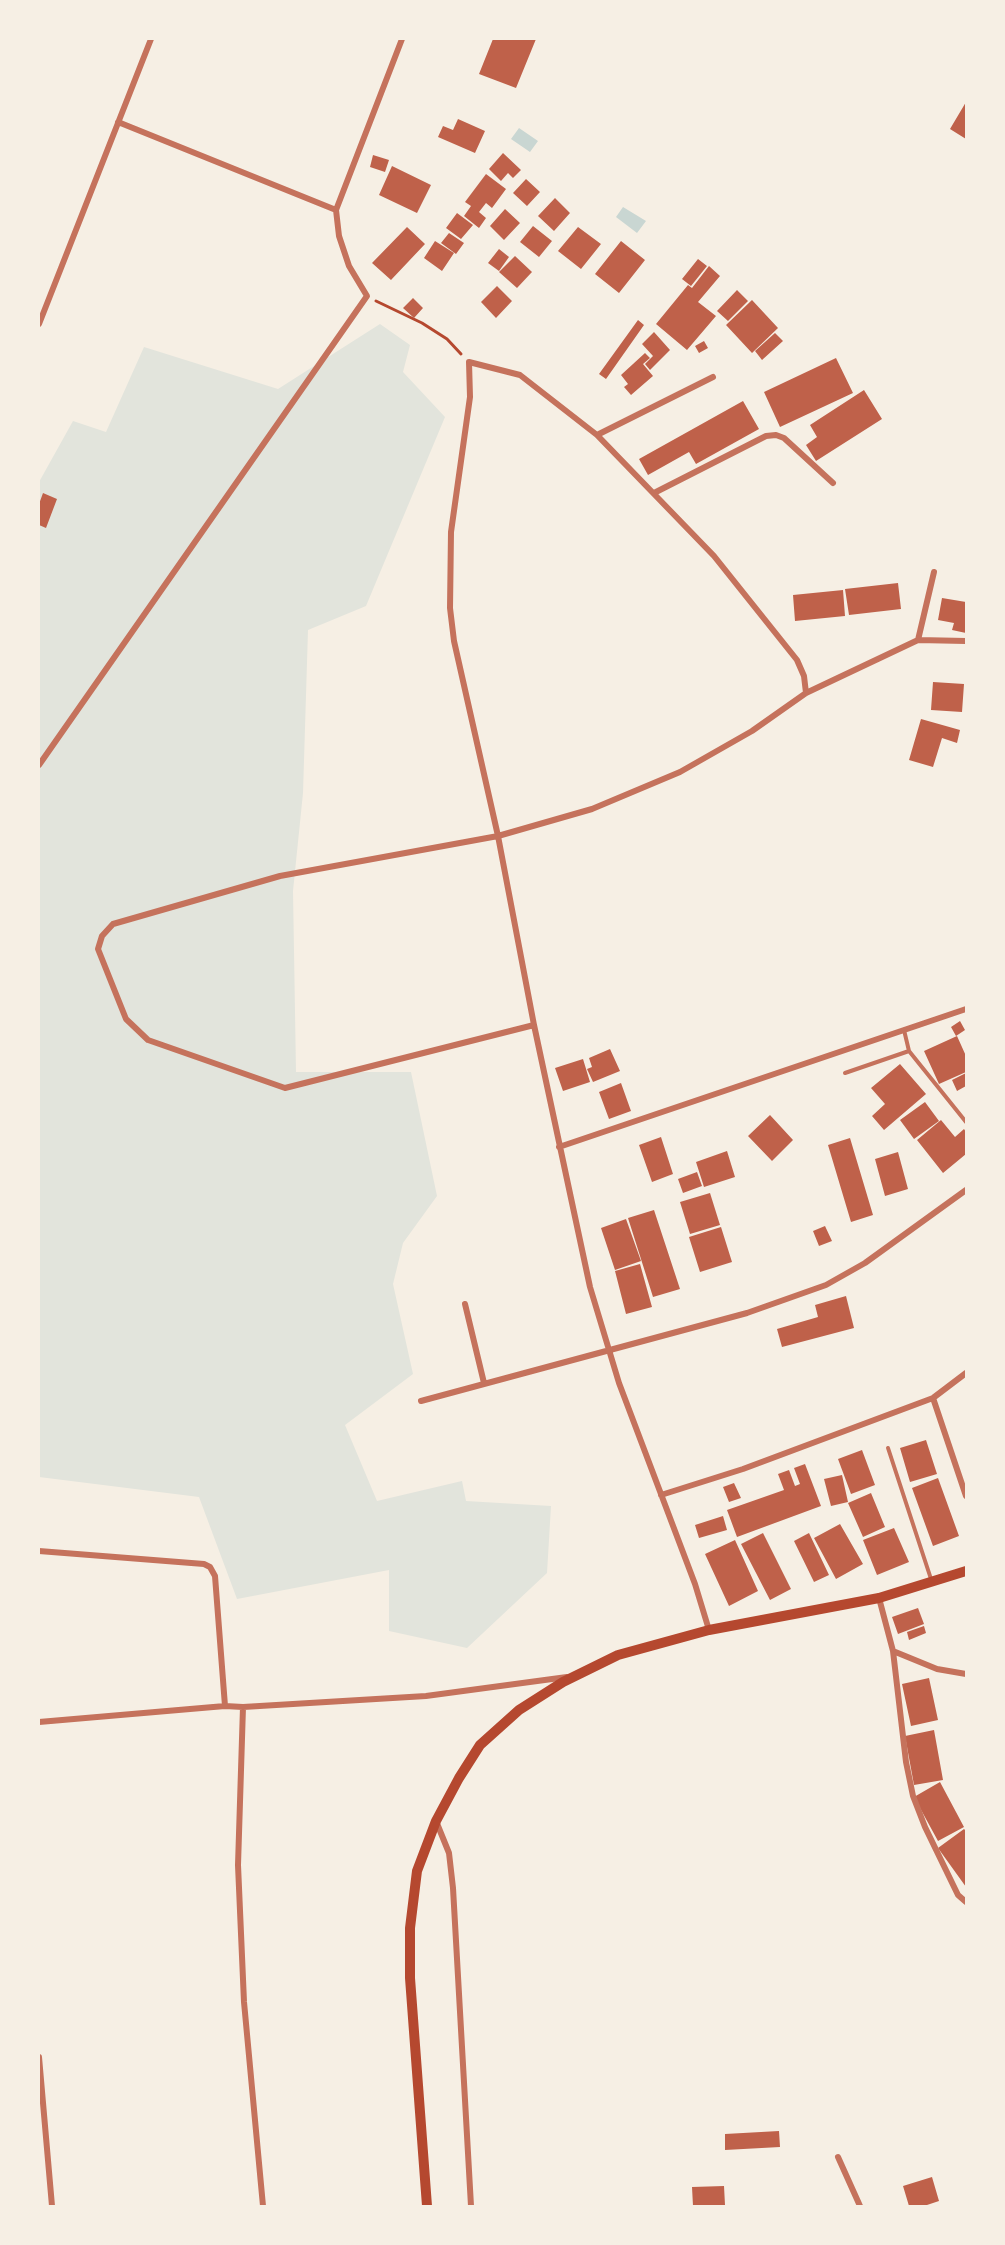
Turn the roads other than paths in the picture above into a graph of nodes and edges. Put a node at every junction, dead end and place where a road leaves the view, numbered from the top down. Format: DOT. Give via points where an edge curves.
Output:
graph roads {
  1 [pos="151,39"];
  2 [pos="402,39"];
  3 [pos="118,122"];
  4 [pos="336,210"];
  5 [pos="39,324"];
  6 [pos="713,376"];
  7 [pos="597,435"];
  8 [pos="833,483"];
  9 [pos="654,493"];
  10 [pos="934,573"];
  11 [pos="918,640"];
  12 [pos="966,641"];
  13 [pos="806,693"];
  14 [pos="39,765"];
  15 [pos="498,837"];
  16 [pos="966,1009"];
  17 [pos="534,1024"];
  18 [pos="904,1030"];
  19 [pos="909,1051"];
  20 [pos="845,1073"];
  21 [pos="966,1122"];
  22 [pos="559,1147"];
  23 [pos="966,1190"];
  24 [pos="465,1304"];
  25 [pos="608,1349"];
  26 [pos="966,1373"];
  27 [pos="484,1383"];
  28 [pos="933,1398"];
  29 [pos="421,1401"];
  30 [pos="888,1448"];
  31 [pos="661,1495"];
  32 [pos="966,1496"];
  33 [pos="39,1551"];
  34 [pos="966,1571"];
  35 [pos="932,1582"];
  36 [pos="879,1598"];
  37 [pos="709,1630"];
  38 [pos="893,1651"];
  39 [pos="966,1674"];
  40 [pos="577,1675"];
  41 [pos="225,1706"];
  42 [pos="243,1707"];
  43 [pos="39,1722"];
  44 [pos="436,1821"];
  45 [pos="966,1902"];
  46 [pos="39,2057"];
  47 [pos="838,2157"];
  48 [pos="52,2206"];
  49 [pos="263,2206"];
  50 [pos="427,2206"];
  51 [pos="471,2206"];
  52 [pos="860,2206"];
  1 -- 3 [label="street"];
  2 -- 4 [label="street"];
  3 -- 4 [label="street"];
  3 -- 5 [label="street"];
  4 -- 14 [label="street" via="349,266 367,296"];
  6 -- 7 [label="street"];
  7 -- 9 [label="street"];
  7 -- 15 [label="street" via="520,375 469,362 470,397 452,532 450,608"];
  8 -- 9 [label="street" via="776,435 766,436"];
  9 -- 13 [label="street" via="714,556 797,660"];
  10 -- 11 [label="street"];
  11 -- 12 [label="street"];
  11 -- 13 [label="street"];
  13 -- 15 [label="street" via="752,731 681,772 592,809"];
  15 -- 17 [label="street"];
  15 -- 17 [label="street" via="280,876 113,924 102,936 98,949 126,1019 148,1040 285,1088"];
  16 -- 18 [label="street"];
  17 -- 22 [label="street"];
  18 -- 19 [label="lane"];
  18 -- 22 [label="street"];
  19 -- 20 [label="lane"];
  19 -- 21 [label="lane"];
  22 -- 25 [label="street"];
  23 -- 25 [label="street" via="866,1263 826,1285 747,1312"];
  24 -- 27 [label="street"];
  25 -- 27 [label="street"];
  25 -- 31 [label="street"];
  26 -- 28 [label="street"];
  27 -- 29 [label="street"];
  28 -- 31 [label="street"];
  28 -- 32 [label="street"];
  30 -- 35 [label="lane"];
  31 -- 37 [label="street"];
  33 -- 41 [label="street" via="210,1567 215,1576"];
  34 -- 35 [label="main road"];
  35 -- 36 [label="main road"];
  36 -- 37 [label="main road"];
  36 -- 38 [label="street"];
  37 -- 40 [label="main road" via="618,1655"];
  38 -- 39 [label="street" via="937,1669"];
  38 -- 45 [label="street" via="913,1796 958,1895"];
  40 -- 42 [label="street" via="426,1696"];
  40 -- 44 [label="main road" via="519,1710 480,1745"];
  41 -- 42 [label="street"];
  41 -- 43 [label="street"];
  42 -- 49 [label="street" via="238,1864 244,2002"];
  44 -- 50 [label="main road" via="417,1871 410,1928 410,1978"];
  44 -- 51 [label="street" via="449,1853 453,1888"];
  46 -- 48 [label="street"];
  47 -- 52 [label="street"];
}
